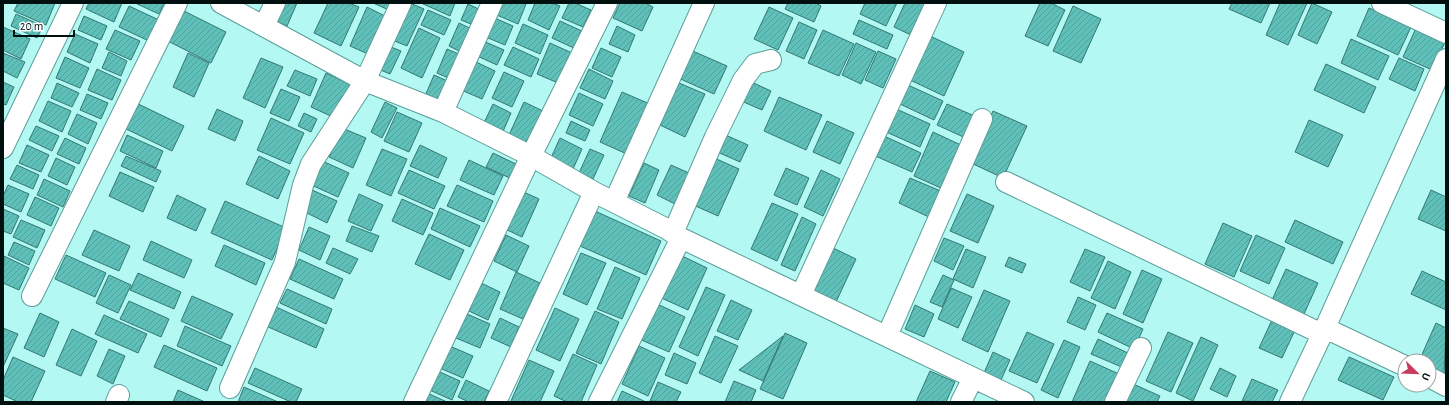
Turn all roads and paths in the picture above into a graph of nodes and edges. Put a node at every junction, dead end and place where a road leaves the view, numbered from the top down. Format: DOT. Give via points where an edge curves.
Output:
graph roads {
  1 [pos="73,3"];
  2 [pos="177,3"];
  3 [pos="222,3"];
  4 [pos="275,3"];
  5 [pos="401,3"];
  6 [pos="492,3"];
  7 [pos="607,3"];
  8 [pos="704,3"];
  9 [pos="936,3"];
  10 [pos="1382,3"];
  11 [pos="264,26"];
  12 [pos="1446,32"];
  13 [pos="1446,59"];
  14 [pos="771,60"];
  15 [pos="365,81"];
  16 [pos="443,112"];
  17 [pos="982,118"];
  18 [pos="3,148"];
  19 [pos="531,156"];
  20 [pos="1006,182"];
  21 [pos="594,192"];
  22 [pos="614,202"];
  23 [pos="677,235"];
  24 [pos="801,295"];
  25 [pos="32,296"];
  26 [pos="1324,331"];
  27 [pos="887,336"];
  28 [pos="1141,348"];
  29 [pos="1397,363"];
  30 [pos="973,378"];
  31 [pos="230,388"];
  32 [pos="414,402"];
  33 [pos="496,402"];
  34 [pos="599,402"];
  35 [pos="962,402"];
  36 [pos="1024,402"];
  37 [pos="1115,402"];
  38 [pos="1290,402"];
  1 -- 18 [label="street"];
  2 -- 25 [label="street"];
  3 -- 11 [label="street"];
  4 -- 11 [label="street"];
  5 -- 15 [label="street"];
  6 -- 16 [label="street"];
  7 -- 19 [label="street"];
  8 -- 22 [label="street"];
  9 -- 24 [label="street"];
  10 -- 12 [label="street"];
  11 -- 15 [label="street"];
  13 -- 26 [label="street"];
  14 -- 23 [label="street" via="755,64 743,80 708,151"];
  15 -- 16 [label="street"];
  15 -- 31 [label="street" via="311,164 303,186 285,262"];
  16 -- 19 [label="street"];
  17 -- 27 [label="street"];
  19 -- 21 [label="street"];
  19 -- 32 [label="street"];
  20 -- 26 [label="street"];
  21 -- 22 [label="street"];
  21 -- 33 [label="street"];
  22 -- 23 [label="street"];
  23 -- 24 [label="street"];
  23 -- 34 [label="street"];
  24 -- 27 [label="street"];
  26 -- 29 [label="street"];
  26 -- 38 [label="street"];
  27 -- 30 [label="street"];
  28 -- 37 [label="street"];
  30 -- 35 [label="street"];
  30 -- 36 [label="street"];
}
